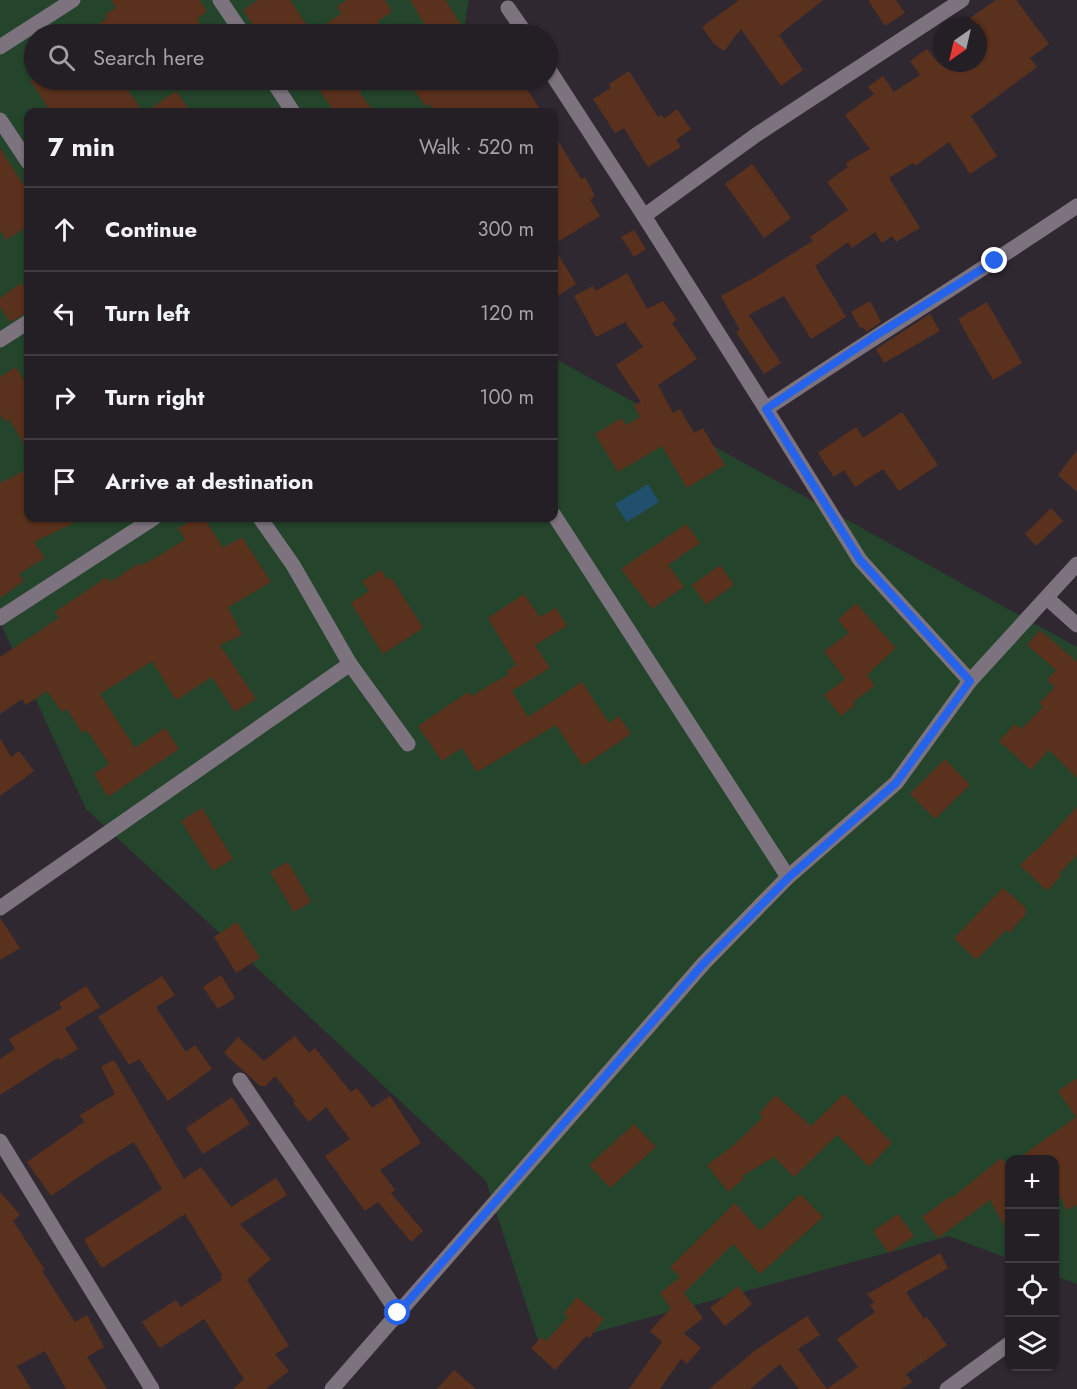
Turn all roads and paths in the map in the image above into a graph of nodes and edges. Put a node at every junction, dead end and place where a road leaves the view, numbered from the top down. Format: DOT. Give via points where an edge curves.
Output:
graph roads {
  1 [pos="73,0"];
  2 [pos="220,0"];
  3 [pos="962,0"];
  4 [pos="510,3"];
  5 [pos="36,24"];
  6 [pos="236,24"];
  7 [pos="521,24"];
  8 [pos="24,32"];
  9 [pos="0,47"];
  10 [pos="558,83"];
  11 [pos="279,90"];
  12 [pos="290,108"];
  13 [pos="0,120"];
  14 [pos="24,156"];
  15 [pos="1077,206"];
  16 [pos="644,216"];
  17 [pos="24,325"];
  18 [pos="0,340"];
  19 [pos="766,409"];
  20 [pos="558,521"];
  21 [pos="148,522"];
  22 [pos="263,522"];
  23 [pos="1077,564"];
  24 [pos="1047,598"];
  25 [pos="0,618"];
  26 [pos="1077,625"];
  27 [pos="350,663"];
  28 [pos="970,681"];
  29 [pos="408,744"];
  30 [pos="788,878"];
  31 [pos="0,908"];
  32 [pos="240,1080"];
  33 [pos="0,1141"];
  34 [pos="398,1313"];
  35 [pos="1005,1347"];
  36 [pos="152,1389"];
  37 [pos="332,1389"];
  38 [pos="947,1389"];
  1 -- 5 [label="street"];
  2 -- 6 [label="street"];
  3 -- 16 [label="street" via="756,135"];
  4 -- 7 [label="street"];
  8 -- 9 [label="street"];
  10 -- 16 [label="street"];
  11 -- 12 [label="street"];
  13 -- 14 [label="street"];
  15 -- 19 [label="street"];
  16 -- 19 [label="street"];
  17 -- 18 [label="street"];
  19 -- 28 [label="street" via="860,560"];
  20 -- 30 [label="street"];
  21 -- 25 [label="street"];
  22 -- 27 [label="street" via="293,565"];
  23 -- 24 [label="street"];
  24 -- 26 [label="street"];
  24 -- 28 [label="street"];
  27 -- 29 [label="street"];
  27 -- 31 [label="street"];
  28 -- 30 [label="street" via="896,783"];
  30 -- 34 [label="street" via="704,963"];
  32 -- 34 [label="street"];
  33 -- 36 [label="street"];
  34 -- 37 [label="street"];
  35 -- 38 [label="street"];
}
